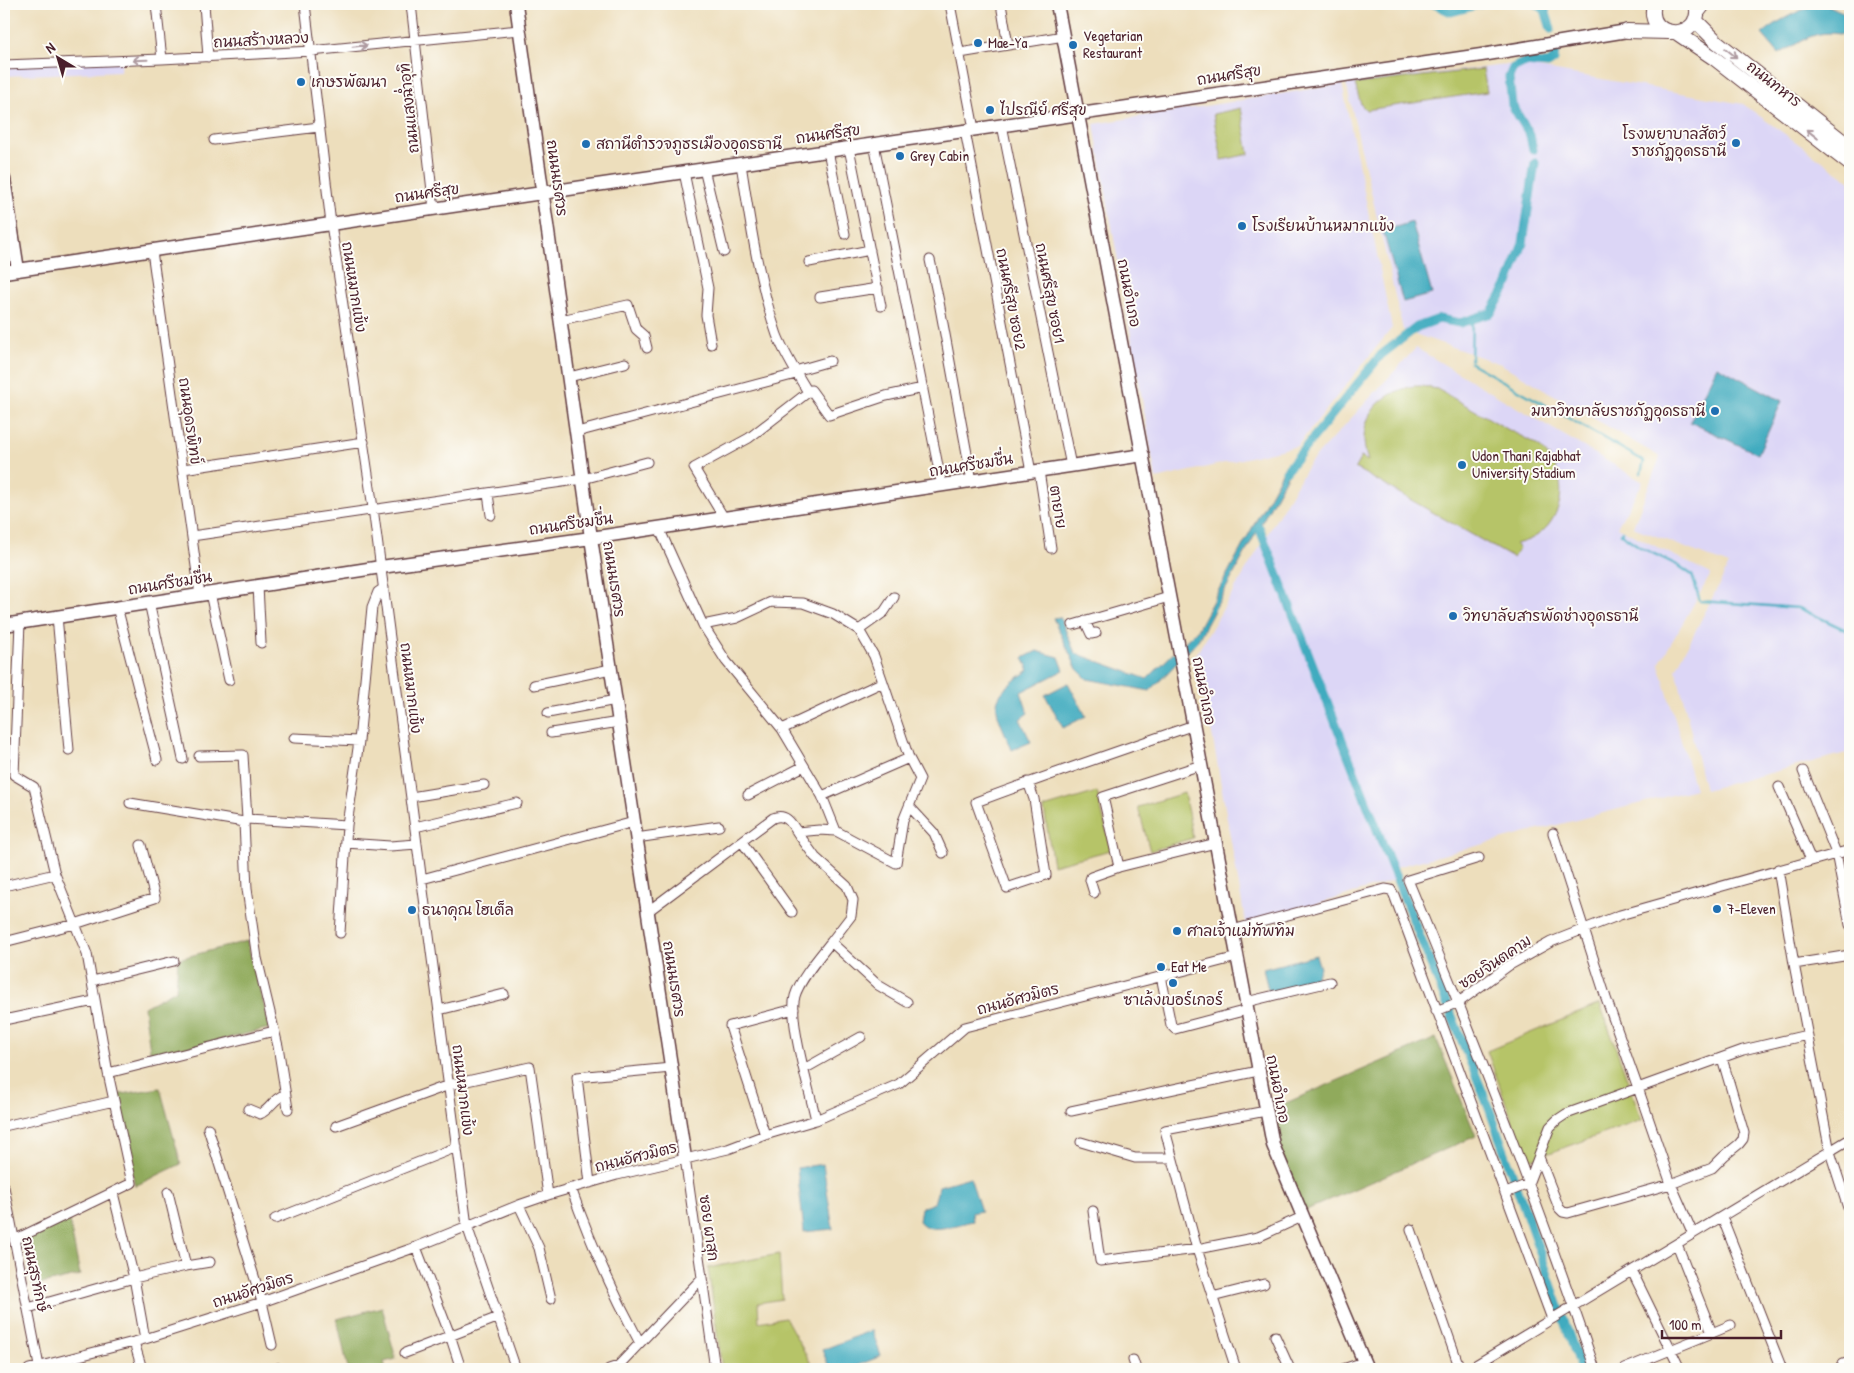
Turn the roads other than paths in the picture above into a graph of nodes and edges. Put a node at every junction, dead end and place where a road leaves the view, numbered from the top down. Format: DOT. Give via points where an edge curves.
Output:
graph roads {
  1 [pos="156,4"];
  2 [pos="204,4"];
  3 [pos="305,4"];
  4 [pos="411,4"];
  5 [pos="516,4"];
  6 [pos="950,4"];
  7 [pos="1001,4"];
  8 [pos="1058,4"];
  9 [pos="1696,4"];
  10 [pos="1707,4"];
  11 [pos="1653,6"];
  12 [pos="1696,19"];
  13 [pos="520,30"];
  14 [pos="1627,31"];
  15 [pos="1673,32"];
  16 [pos="1064,36"];
  17 [pos="416,40"];
  18 [pos="1008,45"];
  19 [pos="311,52"];
  20 [pos="960,53"];
  21 [pos="208,57"];
  22 [pos="162,59"];
  23 [pos="4,65"];
  24 [pos="1078,114"];
  25 [pos="1002,125"];
  26 [pos="319,127"];
  27 [pos="969,130"];
  28 [pos="214,140"];
  29 [pos="874,144"];
  30 [pos="1850,147"];
  31 [pos="849,148"];
  32 [pos="828,151"];
  33 [pos="741,164"];
  34 [pos="1850,164"];
  35 [pos="704,169"];
  36 [pos="684,172"];
  37 [pos="4,179"];
  38 [pos="543,193"];
  39 [pos="434,209"];
  40 [pos="331,224"];
  41 [pos="845,234"];
  42 [pos="152,250"];
  43 [pos="870,250"];
  44 [pos="724,252"];
  45 [pos="930,260"];
  46 [pos="810,262"];
  47 [pos="18,270"];
  48 [pos="4,272"];
  49 [pos="878,288"];
  50 [pos="820,297"];
  51 [pos="881,306"];
  52 [pos="561,320"];
  53 [pos="711,344"];
  54 [pos="648,348"];
  55 [pos="830,361"];
  56 [pos="625,363"];
  57 [pos="796,372"];
  58 [pos="569,377"];
  59 [pos="923,388"];
  60 [pos="808,392"];
  61 [pos="576,432"];
  62 [pos="364,442"];
  63 [pos="1143,455"];
  64 [pos="647,462"];
  65 [pos="1071,466"];
  66 [pos="183,469"];
  67 [pos="1035,472"];
  68 [pos="583,479"];
  69 [pos="972,481"];
  70 [pos="942,486"];
  71 [pos="488,494"];
  72 [pos="373,508"];
  73 [pos="491,515"];
  74 [pos="724,518"];
  75 [pos="659,528"];
  76 [pos="192,536"];
  77 [pos="591,538"];
  78 [pos="1051,548"];
  79 [pos="381,567"];
  80 [pos="258,586"];
  81 [pos="384,588"];
  82 [pos="205,594"];
  83 [pos="1169,596"];
  84 [pos="894,597"];
  85 [pos="149,602"];
  86 [pos="117,607"];
  87 [pos="57,616"];
  88 [pos="1085,621"];
  89 [pos="20,622"];
  90 [pos="4,624"];
  91 [pos="703,625"];
  92 [pos="1073,625"];
  93 [pos="858,630"];
  94 [pos="1096,633"];
  95 [pos="261,644"];
  96 [pos="611,669"];
  97 [pos="229,680"];
  98 [pos="883,682"];
  99 [pos="534,685"];
  100 [pos="616,700"];
  101 [pos="548,713"];
  102 [pos="619,722"];
  103 [pos="1194,725"];
  104 [pos="782,729"];
  105 [pos="551,733"];
  106 [pos="294,738"];
  107 [pos="359,741"];
  108 [pos="69,750"];
  109 [pos="199,756"];
  110 [pos="909,758"];
  111 [pos="157,760"];
  112 [pos="183,760"];
  113 [pos="1201,765"];
  114 [pos="804,766"];
  115 [pos="1804,771"];
  116 [pos="1028,782"];
  117 [pos="484,785"];
  118 [pos="1779,787"];
  119 [pos="748,795"];
  120 [pos="822,796"];
  121 [pos="411,797"];
  122 [pos="130,803"];
  123 [pos="517,803"];
  124 [pos="909,806"];
  125 [pos="246,820"];
  126 [pos="634,822"];
  127 [pos="347,825"];
  128 [pos="718,826"];
  129 [pos="415,827"];
  130 [pos="836,831"];
  131 [pos="797,832"];
  132 [pos="1553,833"];
  133 [pos="636,838"];
  134 [pos="742,842"];
  135 [pos="346,843"];
  136 [pos="1216,843"];
  137 [pos="417,844"];
  138 [pos="141,845"];
  139 [pos="1850,850"];
  140 [pos="943,853"];
  141 [pos="1836,853"];
  142 [pos="1479,858"];
  143 [pos="1811,860"];
  144 [pos="1119,867"];
  145 [pos="1778,869"];
  146 [pos="55,874"];
  147 [pos="422,879"];
  148 [pos="8,886"];
  149 [pos="1094,893"];
  150 [pos="648,912"];
  151 [pos="792,912"];
  152 [pos="75,924"];
  153 [pos="1850,925"];
  154 [pos="1232,930"];
  155 [pos="1583,930"];
  156 [pos="340,933"];
  157 [pos="4,942"];
  158 [pos="831,942"];
  159 [pos="1850,956"];
  160 [pos="1237,957"];
  161 [pos="174,961"];
  162 [pos="1794,964"];
  163 [pos="1161,976"];
  164 [pos="92,981"];
  165 [pos="1330,982"];
  166 [pos="504,994"];
  167 [pos="94,1000"];
  168 [pos="906,1002"];
  169 [pos="1457,1003"];
  170 [pos="1246,1006"];
  171 [pos="794,1009"];
  172 [pos="439,1010"];
  173 [pos="1440,1010"];
  174 [pos="4,1020"];
  175 [pos="274,1031"];
  176 [pos="1807,1035"];
  177 [pos="862,1037"];
  178 [pos="1722,1058"];
  179 [pos="671,1068"];
  180 [pos="804,1068"];
  181 [pos="1258,1070"];
  182 [pos="108,1073"];
  183 [pos="449,1085"];
  184 [pos="1638,1088"];
  185 [pos="285,1095"];
  186 [pos="114,1101"];
  187 [pos="248,1109"];
  188 [pos="288,1110"];
  189 [pos="1071,1111"];
  190 [pos="1266,1111"];
  191 [pos="816,1120"];
  192 [pos="4,1126"];
  193 [pos="336,1126"];
  194 [pos="208,1128"];
  195 [pos="765,1135"];
  196 [pos="1850,1139"];
  197 [pos="1081,1142"];
  198 [pos="457,1147"];
  199 [pos="1830,1152"];
  200 [pos="1539,1157"];
  201 [pos="684,1158"];
  202 [pos="1172,1158"];
  203 [pos="590,1183"];
  204 [pos="1528,1184"];
  205 [pos="1671,1184"];
  206 [pos="4,1188"];
  207 [pos="571,1188"];
  208 [pos="168,1192"];
  209 [pos="113,1193"];
  210 [pos="1506,1193"];
  211 [pos="548,1195"];
  212 [pos="519,1205"];
  213 [pos="1093,1211"];
  214 [pos="1850,1214"];
  215 [pos="1722,1217"];
  216 [pos="1302,1218"];
  217 [pos="275,1219"];
  218 [pos="467,1226"];
  219 [pos="1412,1229"];
  220 [pos="1693,1234"];
  221 [pos="14,1240"];
  222 [pos="1677,1244"];
  223 [pos="416,1247"];
  224 [pos="1197,1249"];
  225 [pos="210,1262"];
  226 [pos="186,1266"];
  227 [pos="1632,1271"];
  228 [pos="134,1278"];
  229 [pos="702,1278"];
  230 [pos="1264,1284"];
  231 [pos="1212,1297"];
  232 [pos="551,1299"];
  233 [pos="262,1302"];
  234 [pos="1573,1306"];
  235 [pos="28,1308"];
  236 [pos="499,1317"];
  237 [pos="1553,1319"];
  238 [pos="1731,1325"];
  239 [pos="1712,1333"];
  240 [pos="450,1335"];
  241 [pos="1275,1336"];
  242 [pos="145,1339"];
  243 [pos="134,1342"];
  244 [pos="640,1343"];
  245 [pos="272,1345"];
  246 [pos="1671,1350"];
  247 [pos="404,1353"];
  248 [pos="1133,1360"];
  249 [pos="1850,1362"];
  250 [pos="68,1365"];
  251 [pos="40,1366"];
  252 [pos="1366,1366"];
  253 [pos="615,1368"];
  254 [pos="29,1369"];
  255 [pos="142,1369"];
  256 [pos="461,1369"];
  257 [pos="516,1369"];
  258 [pos="715,1369"];
  259 [pos="1136,1369"];
  260 [pos="1236,1369"];
  261 [pos="1290,1369"];
  262 [pos="1343,1369"];
  263 [pos="1460,1369"];
  264 [pos="1469,1369"];
  265 [pos="1595,1369"];
  266 [pos="1624,1369"];
  267 [pos="1680,1369"];
  268 [pos="1782,1369"];
  269 [pos="1841,1369"];
  1 -- 22 [label="street"];
  2 -- 21 [label="street"];
  3 -- 19 [label="street, ถนนหมากแข้ง"];
  4 -- 17 [label="street, ถนนแสงฉ่ำอุทิ"];
  5 -- 13 [label="street, ถนนนเรศวร"];
  6 -- 20 [label="street, ถนนศรีสุข ซอย2"];
  7 -- 18 [label="street"];
  8 -- 16 [label="street, ถนนอำเภอ"];
  9 -- 12 [label="main road"];
  10 -- 12 [label="street"];
  11 -- 14 [label="main road" via="1640,23"];
  11 -- 15 [label="main road, ถนนทหาร" via="1653,15 1659,26"];
  12 -- 15 [label="main road" via="1689,28"];
  12 -- 30 [label="main road, ถนนทหาร, one-way" via="1724,48"];
  13 -- 17 [label="street, ถนนสร้างหลวง"];
  13 -- 38 [label="street, ถนนนเรศวร"];
  14 -- 15 [label="main road"];
  14 -- 24 [label="street, ถนนศรีสุข"];
  34 -- 15 [label="main road, ถนนทหาร, one-way" via="1714,58"];
  16 -- 18 [label="street"];
  16 -- 24 [label="street, ถนนอำเภอ"];
  19 -- 17 [label="street, ถนนสร้างหลวง, one-way"];
  17 -- 39 [label="street, ถนนแสงฉ่ำอุทิ"];
  18 -- 20 [label="street"];
  19 -- 21 [label="street, ถนนสร้างหลวง"];
  19 -- 26 [label="street, ถนนหมากแข้ง"];
  20 -- 27 [label="street, ถนนศรีสุข ซอย2"];
  21 -- 22 [label="street, ถนนสร้างหลวง"];
  22 -- 23 [label="street, ถนนสร้างหลวง, one-way"];
  24 -- 25 [label="street, ถนนศรีสุข"];
  24 -- 63 [label="street, ถนนอำเภอ"];
  25 -- 27 [label="street, ถนนศรีสุข"];
  25 -- 65 [label="street, ถนนศรีสุข ซอย1"];
  26 -- 28 [label="street"];
  26 -- 40 [label="street, ถนนหมากแข้ง"];
  27 -- 29 [label="street, ถนนศรีสุข"];
  27 -- 67 [label="street, ถนนศรีสุข ซอย2"];
  29 -- 31 [label="street, ถนนศรีสุข"];
  29 -- 59 [label="street"];
  31 -- 32 [label="street, ถนนศรีสุข"];
  31 -- 43 [label="street"];
  32 -- 33 [label="street, ถนนศรีสุข"];
  32 -- 41 [label="street"];
  33 -- 35 [label="street, ถนนศรีสุข"];
  33 -- 57 [label="street" via="762,282 778,336"];
  35 -- 36 [label="street, ถนนศรีสุข"];
  35 -- 44 [label="street"];
  36 -- 38 [label="street, ถนนศรีสุข"];
  36 -- 53 [label="street" via="708,288 706,315"];
  37 -- 47 [label="street"];
  38 -- 39 [label="street, ถนนศรีสุข"];
  38 -- 52 [label="street, ถนนนเรศวร"];
  39 -- 40 [label="street, ถนนศรีสุข"];
  40 -- 42 [label="street, ถนนศรีสุข"];
  40 -- 62 [label="street, ถนนหมากแข้ง"];
  42 -- 47 [label="street, ถนนศรีสุข"];
  42 -- 66 [label="street, ถนนอุดรพิทข์"];
  43 -- 46 [label="street"];
  43 -- 49 [label="street"];
  45 -- 69 [label="street"];
  47 -- 48 [label="street, ถนนศรีสุข"];
  49 -- 50 [label="street"];
  49 -- 51 [label="street"];
  52 -- 54 [label="street" via="628,305 636,329 644,336"];
  52 -- 58 [label="street, ถนนนเรศวร"];
  55 -- 57 [label="street"];
  56 -- 58 [label="street"];
  57 -- 60 [label="street"];
  57 -- 61 [label="street"];
  58 -- 61 [label="street, ถนนนเรศวร"];
  59 -- 60 [label="street" via="886,396 829,415 811,390"];
  59 -- 70 [label="street"];
  60 -- 74 [label="street" via="749,438 694,468"];
  61 -- 68 [label="street, ถนนนเรศวร"];
  62 -- 66 [label="street"];
  62 -- 72 [label="street, ถนนหมากแข้ง"];
  63 -- 65 [label="street, ถนนศรีชมชื่น"];
  63 -- 83 [label="street, ถนนอำเภอ"];
  64 -- 68 [label="street"];
  65 -- 67 [label="street, ถนนศรีชมชื่น"];
  66 -- 76 [label="street, ถนนอุดรพิทข์"];
  67 -- 69 [label="street, ถนนศรีชมชื่น"];
  67 -- 78 [label="street, ตายาย"];
  68 -- 71 [label="street"];
  68 -- 77 [label="street, ถนนนเรศวร"];
  69 -- 70 [label="street, ถนนศรีชมชื่น"];
  70 -- 74 [label="street, ถนนศรีชมชื่น"];
  71 -- 72 [label="street"];
  71 -- 73 [label="street"];
  72 -- 76 [label="street"];
  72 -- 79 [label="street, ถนนหมากแข้ง"];
  74 -- 75 [label="street, ถนนศรีชมชื่น"];
  75 -- 77 [label="street, ถนนศรีชมชื่น"];
  75 -- 91 [label="street"];
  76 -- 82 [label="street, ถนนอุดรพิทข์"];
  77 -- 79 [label="street, ถนนศรีชมชื่น"];
  77 -- 96 [label="street, ถนนนเรศวร"];
  79 -- 80 [label="street, ถนนศรีชมชื่น"];
  79 -- 81 [label="street, ถนนหมากแข้ง"];
  80 -- 82 [label="street, ถนนศรีชมชื่น"];
  80 -- 95 [label="street"];
  81 -- 107 [label="street" via="378,592 372,607"];
  81 -- 121 [label="street, ถนนหมากแข้ง"];
  82 -- 85 [label="street, ถนนศรีชมชื่น"];
  82 -- 97 [label="street, ถนนอุดรพิทข์"];
  83 -- 88 [label="street"];
  83 -- 103 [label="street, ถนนอำเภอ"];
  84 -- 93 [label="street" via="884,612"];
  85 -- 86 [label="street, ถนนศรีชมชื่น"];
  85 -- 112 [label="street"];
  86 -- 87 [label="street, ถนนศรีชมชื่น"];
  86 -- 111 [label="street"];
  87 -- 89 [label="street, ถนนศรีชมชื่น"];
  87 -- 108 [label="street"];
  88 -- 92 [label="street"];
  88 -- 94 [label="street" via="1088,631"];
  89 -- 90 [label="street, ถนนศรีชมชื่น"];
  89 -- 146 [label="street" via="14,775 34,787"];
  91 -- 93 [label="street" via="738,618 771,602 804,603 833,614"];
  91 -- 104 [label="street" via="726,660"];
  93 -- 98 [label="street" via="874,656"];
  96 -- 99 [label="street"];
  96 -- 100 [label="street, ถนนนเรศวร"];
  98 -- 104 [label="street"];
  98 -- 110 [label="street"];
  100 -- 101 [label="street"];
  100 -- 102 [label="street, ถนนนเรศวร"];
  102 -- 105 [label="street"];
  102 -- 126 [label="street, ถนนนเรศวร"];
  103 -- 113 [label="street, ถนนอำเภอ"];
  103 -- 116 [label="street"];
  104 -- 114 [label="street"];
  106 -- 107 [label="street"];
  107 -- 127 [label="street"];
  109 -- 125 [label="street" via="243,755"];
  110 -- 120 [label="street"];
  110 -- 124 [label="street" via="920,779"];
  113 -- 136 [label="street, ถนนอำเภอ"];
  113 -- 144 [label="street" via="1103,797"];
  114 -- 119 [label="street"];
  114 -- 120 [label="street"];
  115 -- 141 [label="street"];
  116 -- 116 [label="street" via="976,802 1007,888 1046,875 1034,799"];
  117 -- 121 [label="street"];
  118 -- 143 [label="street"];
  120 -- 130 [label="street"];
  121 -- 129 [label="street, ถนนหมากแข้ง"];
  122 -- 125 [label="street"];
  123 -- 129 [label="street"];
  124 -- 130 [label="street" via="896,862"];
  124 -- 140 [label="street" via="934,833"];
  125 -- 127 [label="street"];
  125 -- 175 [label="street" via="247,889 257,958"];
  126 -- 133 [label="street, ถนนนเรศวร"];
  126 -- 147 [label="street"];
  127 -- 135 [label="street"];
  128 -- 133 [label="street"];
  129 -- 137 [label="street, ถนนหมากแข้ง"];
  130 -- 131 [label="street"];
  131 -- 134 [label="street" via="787,818 778,816"];
  131 -- 158 [label="street" via="816,857 846,886 853,900 852,916"];
  132 -- 155 [label="street"];
  133 -- 150 [label="street, ถนนนเรศวร"];
  134 -- 150 [label="street"];
  134 -- 151 [label="street"];
  135 -- 137 [label="street"];
  135 -- 156 [label="street"];
  136 -- 144 [label="street"];
  136 -- 154 [label="street, ถนนอำเภอ"];
  137 -- 147 [label="street, ถนนหมากแข้ง"];
  138 -- 152 [label="street" via="155,898"];
  139 -- 141 [label="street, ซอยจินตคาม"];
  141 -- 143 [label="street, ซอยจินตคาม"];
  141 -- 153 [label="street"];
  142 -- 169 [label="street" via="1408,880"];
  143 -- 145 [label="street, ซอยจินตคาม"];
  144 -- 149 [label="street" via="1091,876"];
  145 -- 155 [label="street, ซอยจินตคาม" via="1620,915"];
  145 -- 162 [label="street"];
  146 -- 148 [label="street"];
  146 -- 152 [label="street"];
  147 -- 172 [label="street, ถนนหมากแข้ง"];
  150 -- 179 [label="street, ถนนนเรศวร"];
  152 -- 157 [label="street"];
  152 -- 164 [label="street" via="87,954"];
  154 -- 160 [label="street, ถนนอำเภอ"];
  154 -- 173 [label="street" via="1390,890"];
  155 -- 169 [label="street, ซอยจินตคาม" via="1527,954"];
  155 -- 184 [label="street"];
  158 -- 168 [label="street" via="878,985"];
  158 -- 171 [label="street" via="795,995"];
  159 -- 162 [label="street"];
  160 -- 163 [label="street, ถนนอัศวมิตร"];
  160 -- 170 [label="street, ถนนอำเภอ"];
  161 -- 164 [label="street"];
  162 -- 176 [label="street"];
  163 -- 170 [label="street" via="1175,1029"];
  163 -- 191 [label="street, ถนนอัศวมิตร" via="965,1027 899,1084"];
  164 -- 167 [label="street"];
  165 -- 170 [label="street"];
  166 -- 172 [label="street"];
  167 -- 174 [label="street"];
  167 -- 182 [label="street"];
  169 -- 173 [label="street, ซอยจินตคาม"];
  169 -- 204 [label="street"];
  170 -- 181 [label="street, ถนนอำเภอ"];
  171 -- 180 [label="street"];
  171 -- 195 [label="street" via="730,1026"];
  172 -- 183 [label="street, ถนนหมากแข้ง"];
  173 -- 210 [label="street"];
  175 -- 182 [label="street"];
  175 -- 185 [label="street"];
  176 -- 178 [label="street"];
  176 -- 199 [label="street"];
  177 -- 180 [label="street"];
  178 -- 184 [label="street"];
  178 -- 205 [label="street" via="1743,1139 1712,1168"];
  179 -- 201 [label="street, ถนนนเรศวร"];
  179 -- 203 [label="street" via="577,1077"];
  180 -- 191 [label="street"];
  181 -- 189 [label="street"];
  181 -- 190 [label="street, ถนนอำเภอ"];
  182 -- 186 [label="street"];
  183 -- 193 [label="street"];
  183 -- 198 [label="street, ถนนหมากแข้ง"];
  183 -- 211 [label="street" via="530,1067"];
  184 -- 200 [label="street" via="1557,1120 1550,1127"];
  184 -- 205 [label="street"];
  185 -- 187 [label="street" via="278,1097 260,1114"];
  185 -- 188 [label="street"];
  186 -- 192 [label="street"];
  186 -- 209 [label="street" via="132,1183"];
  190 -- 202 [label="street" via="1164,1130"];
  190 -- 216 [label="street, ถนนอำเภอ" via="1272,1145"];
  191 -- 195 [label="street, ถนนอัศวมิตร"];
  194 -- 233 [label="street"];
  195 -- 201 [label="street, ถนนอัศวมิตร" via="728,1149"];
  196 -- 199 [label="street"];
  197 -- 202 [label="street" via="1135,1158"];
  198 -- 217 [label="street"];
  198 -- 218 [label="street, ถนนหมากแข้ง"];
  199 -- 214 [label="street"];
  199 -- 215 [label="street"];
  200 -- 204 [label="street"];
  200 -- 205 [label="street" via="1563,1212"];
  201 -- 203 [label="street, ถนนอัศวมิตร"];
  201 -- 229 [label="street, ซอย ผาสุก"];
  202 -- 224 [label="street"];
  203 -- 207 [label="street, ถนนอัศวมิตร"];
  204 -- 210 [label="street"];
  204 -- 234 [label="street"];
  205 -- 220 [label="street"];
  206 -- 221 [label="street, ถนนสุรทักษ์"];
  207 -- 211 [label="street, ถนนอัศวมิตร"];
  207 -- 244 [label="street" via="588,1238"];
  208 -- 226 [label="street"];
  209 -- 221 [label="street"];
  209 -- 228 [label="street"];
  210 -- 237 [label="street"];
  211 -- 212 [label="street, ถนนอัศวมิตร"];
  212 -- 218 [label="street, ถนนอัศวมิตร"];
  212 -- 232 [label="street" via="539,1248"];
  213 -- 224 [label="street" via="1100,1261"];
  215 -- 220 [label="street"];
  215 -- 268 [label="street"];
  216 -- 224 [label="street" via="1258,1237"];
  216 -- 252 [label="street, ถนนอำเภอ"];
  218 -- 223 [label="street, ถนนอัศวมิตร"];
  218 -- 236 [label="street, ถนนหมากแข้ง"];
  219 -- 263 [label="street"];
  220 -- 222 [label="street"];
  221 -- 235 [label="street, ถนนสุรทักษ์"];
  222 -- 227 [label="street"];
  222 -- 239 [label="street"];
  223 -- 233 [label="street, ถนนอัศวมิตร"];
  223 -- 240 [label="street"];
  224 -- 231 [label="street"];
  225 -- 226 [label="street"];
  226 -- 228 [label="street"];
  227 -- 234 [label="street"];
  227 -- 246 [label="street"];
  228 -- 235 [label="street"];
  228 -- 242 [label="street"];
  229 -- 244 [label="street"];
  229 -- 258 [label="street, ซอย ผาสุก"];
  230 -- 231 [label="street"];
  231 -- 260 [label="street"];
  233 -- 242 [label="street, ถนนอัศวมิตร"];
  233 -- 245 [label="street"];
  234 -- 237 [label="street"];
  234 -- 265 [label="street"];
  235 -- 251 [label="street, ถนนสุรทักษ์"];
  236 -- 240 [label="street"];
  236 -- 257 [label="street, ถนนหมากแข้ง"];
  237 -- 264 [label="street"];
  238 -- 239 [label="street"];
  239 -- 246 [label="street"];
  240 -- 247 [label="street"];
  240 -- 256 [label="street"];
  241 -- 261 [label="street"];
  242 -- 243 [label="street, ถนนอัศวมิตร"];
  243 -- 250 [label="street, ถนนอัศวมิตร"];
  243 -- 255 [label="street"];
  244 -- 253 [label="street"];
  246 -- 266 [label="street"];
  246 -- 267 [label="street"];
  248 -- 259 [label="street"];
  249 -- 269 [label="street" via="1843,1364"];
  250 -- 251 [label="street, ถนนอัศวมิตร"];
  251 -- 254 [label="street, ถนนอัศวมิตร"];
  252 -- 262 [label="street"];
}
